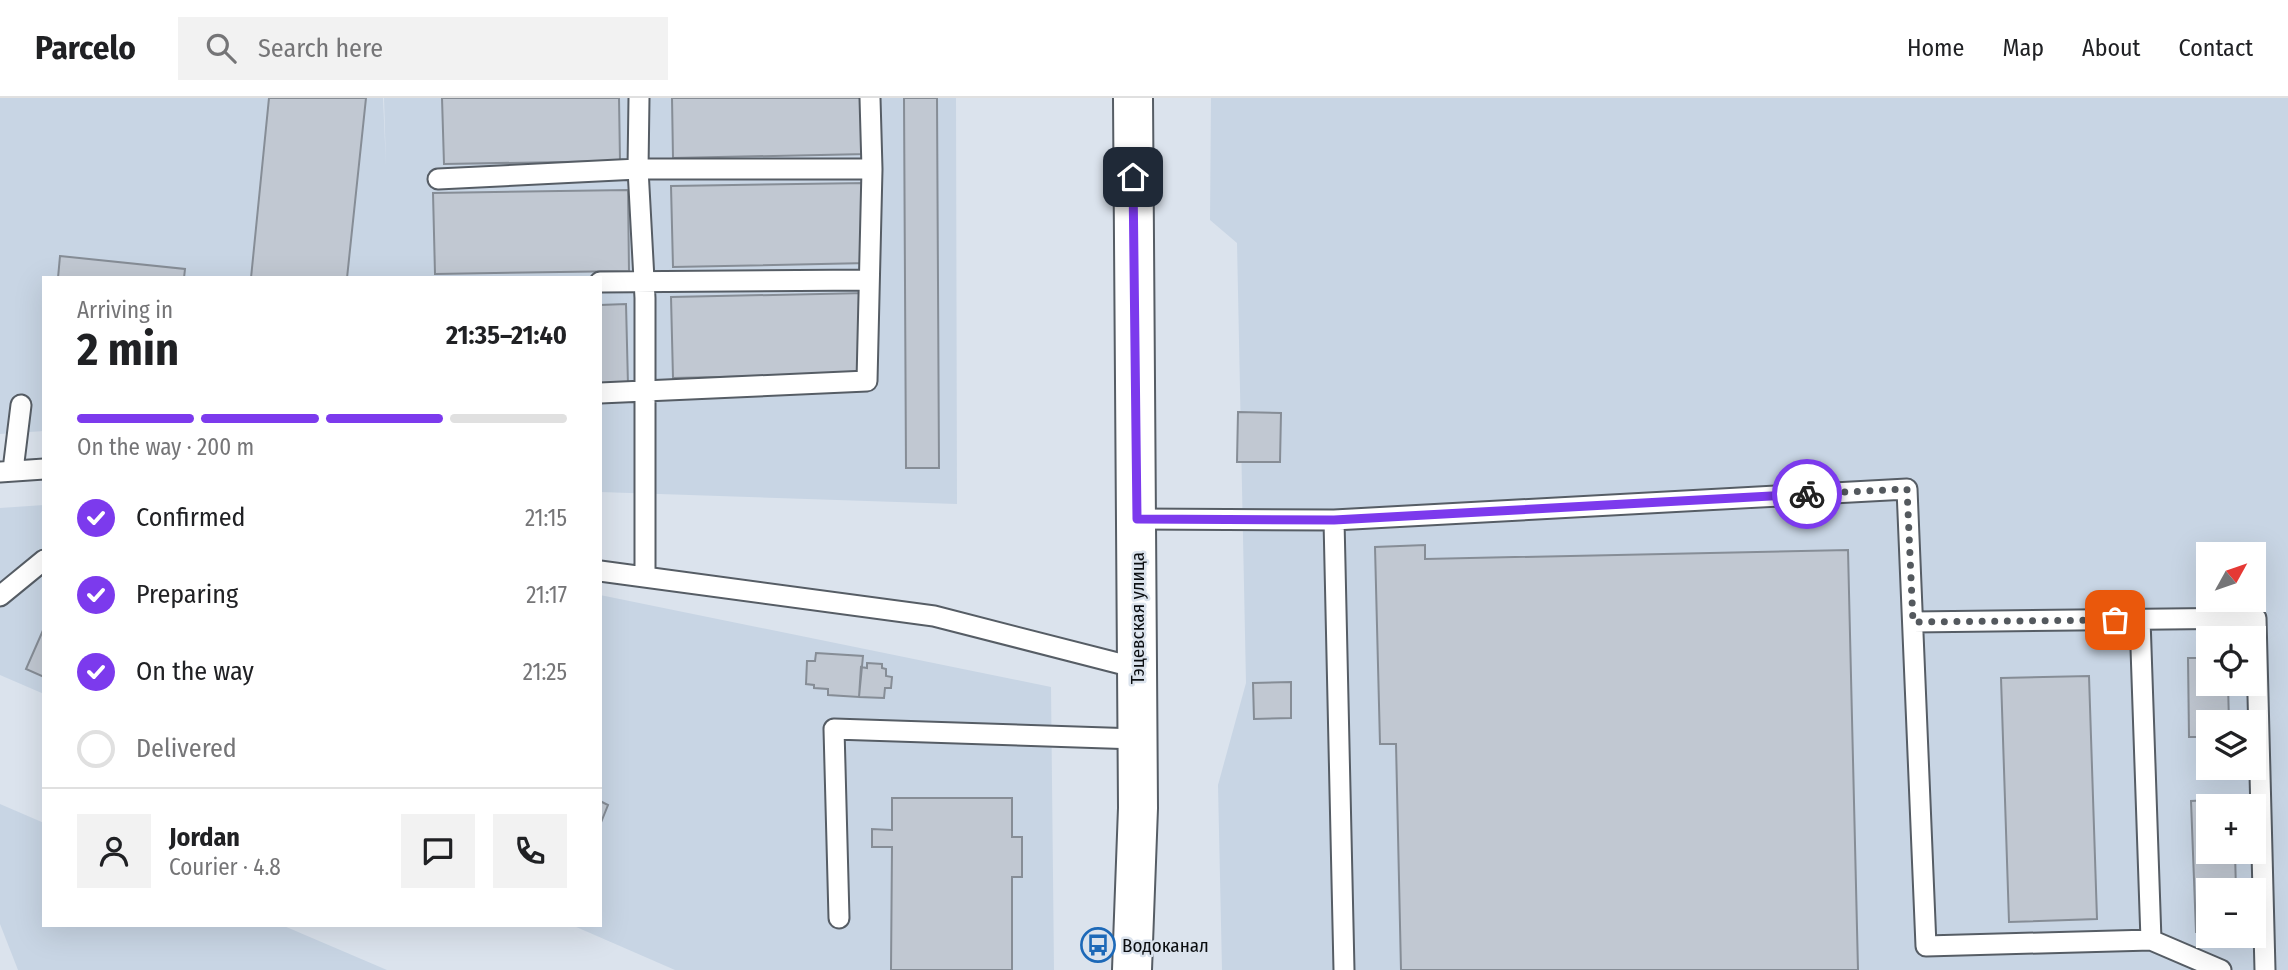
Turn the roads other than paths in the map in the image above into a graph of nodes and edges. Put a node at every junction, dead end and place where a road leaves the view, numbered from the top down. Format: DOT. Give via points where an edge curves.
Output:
graph roads {
  1 [pos="639,98"];
  2 [pos="870,98"];
  3 [pos="1133,98"];
  4 [pos="638,169"];
  5 [pos="872,169"];
  6 [pos="438,179"];
  7 [pos="645,280"];
  8 [pos="869,280"];
  9 [pos="602,282"];
  10 [pos="646,391"];
  11 [pos="602,393"];
  12 [pos="21,405"];
  13 [pos="42,469"];
  14 [pos="7,471"];
  15 [pos="1137,519"];
  16 [pos="1334,520"];
  17 [pos="42,562"];
  18 [pos="602,570"];
  19 [pos="645,577"];
  20 [pos="0,596"];
  21 [pos="2140,619"];
  22 [pos="1913,622"];
  23 [pos="1137,668"];
  24 [pos="1138,739"];
  25 [pos="838,918"];
  26 [pos="2151,940"];
  27 [pos="1132,970"];
  28 [pos="1344,970"];
  29 [pos="2221,970"];
  30 [pos="2264,970"];
  1 -- 4 [label="lane"];
  2 -- 5 [label="lane"];
  3 -- 15 [label="main road, Тэцевская улица"];
  4 -- 5 [label="lane"];
  4 -- 6 [label="lane"];
  4 -- 7 [label="lane"];
  5 -- 8 [label="lane"];
  7 -- 8 [label="lane"];
  7 -- 9 [label="lane"];
  7 -- 10 [label="lane"];
  8 -- 10 [label="lane" via="867,381"];
  10 -- 11 [label="lane"];
  10 -- 19 [label="lane"];
  12 -- 14 [label="lane"];
  13 -- 14 [label="lane"];
  15 -- 16 [label="lane"];
  15 -- 23 [label="main road, Тэцевская улица"];
  16 -- 22 [label="lane" via="1907,489"];
  16 -- 28 [label="lane"];
  17 -- 20 [label="lane"];
  18 -- 19 [label="lane"];
  19 -- 23 [label="lane" via="934,616"];
  21 -- 22 [label="lane"];
  21 -- 26 [label="lane"];
  21 -- 30 [label="lane" via="2256,618"];
  22 -- 26 [label="lane" via="1926,946"];
  23 -- 24 [label="main road, Тэцевская улица"];
  24 -- 25 [label="lane" via="834,729"];
  24 -- 27 [label="main road, Тэцевская улица"];
  26 -- 29 [label="lane"];
}
